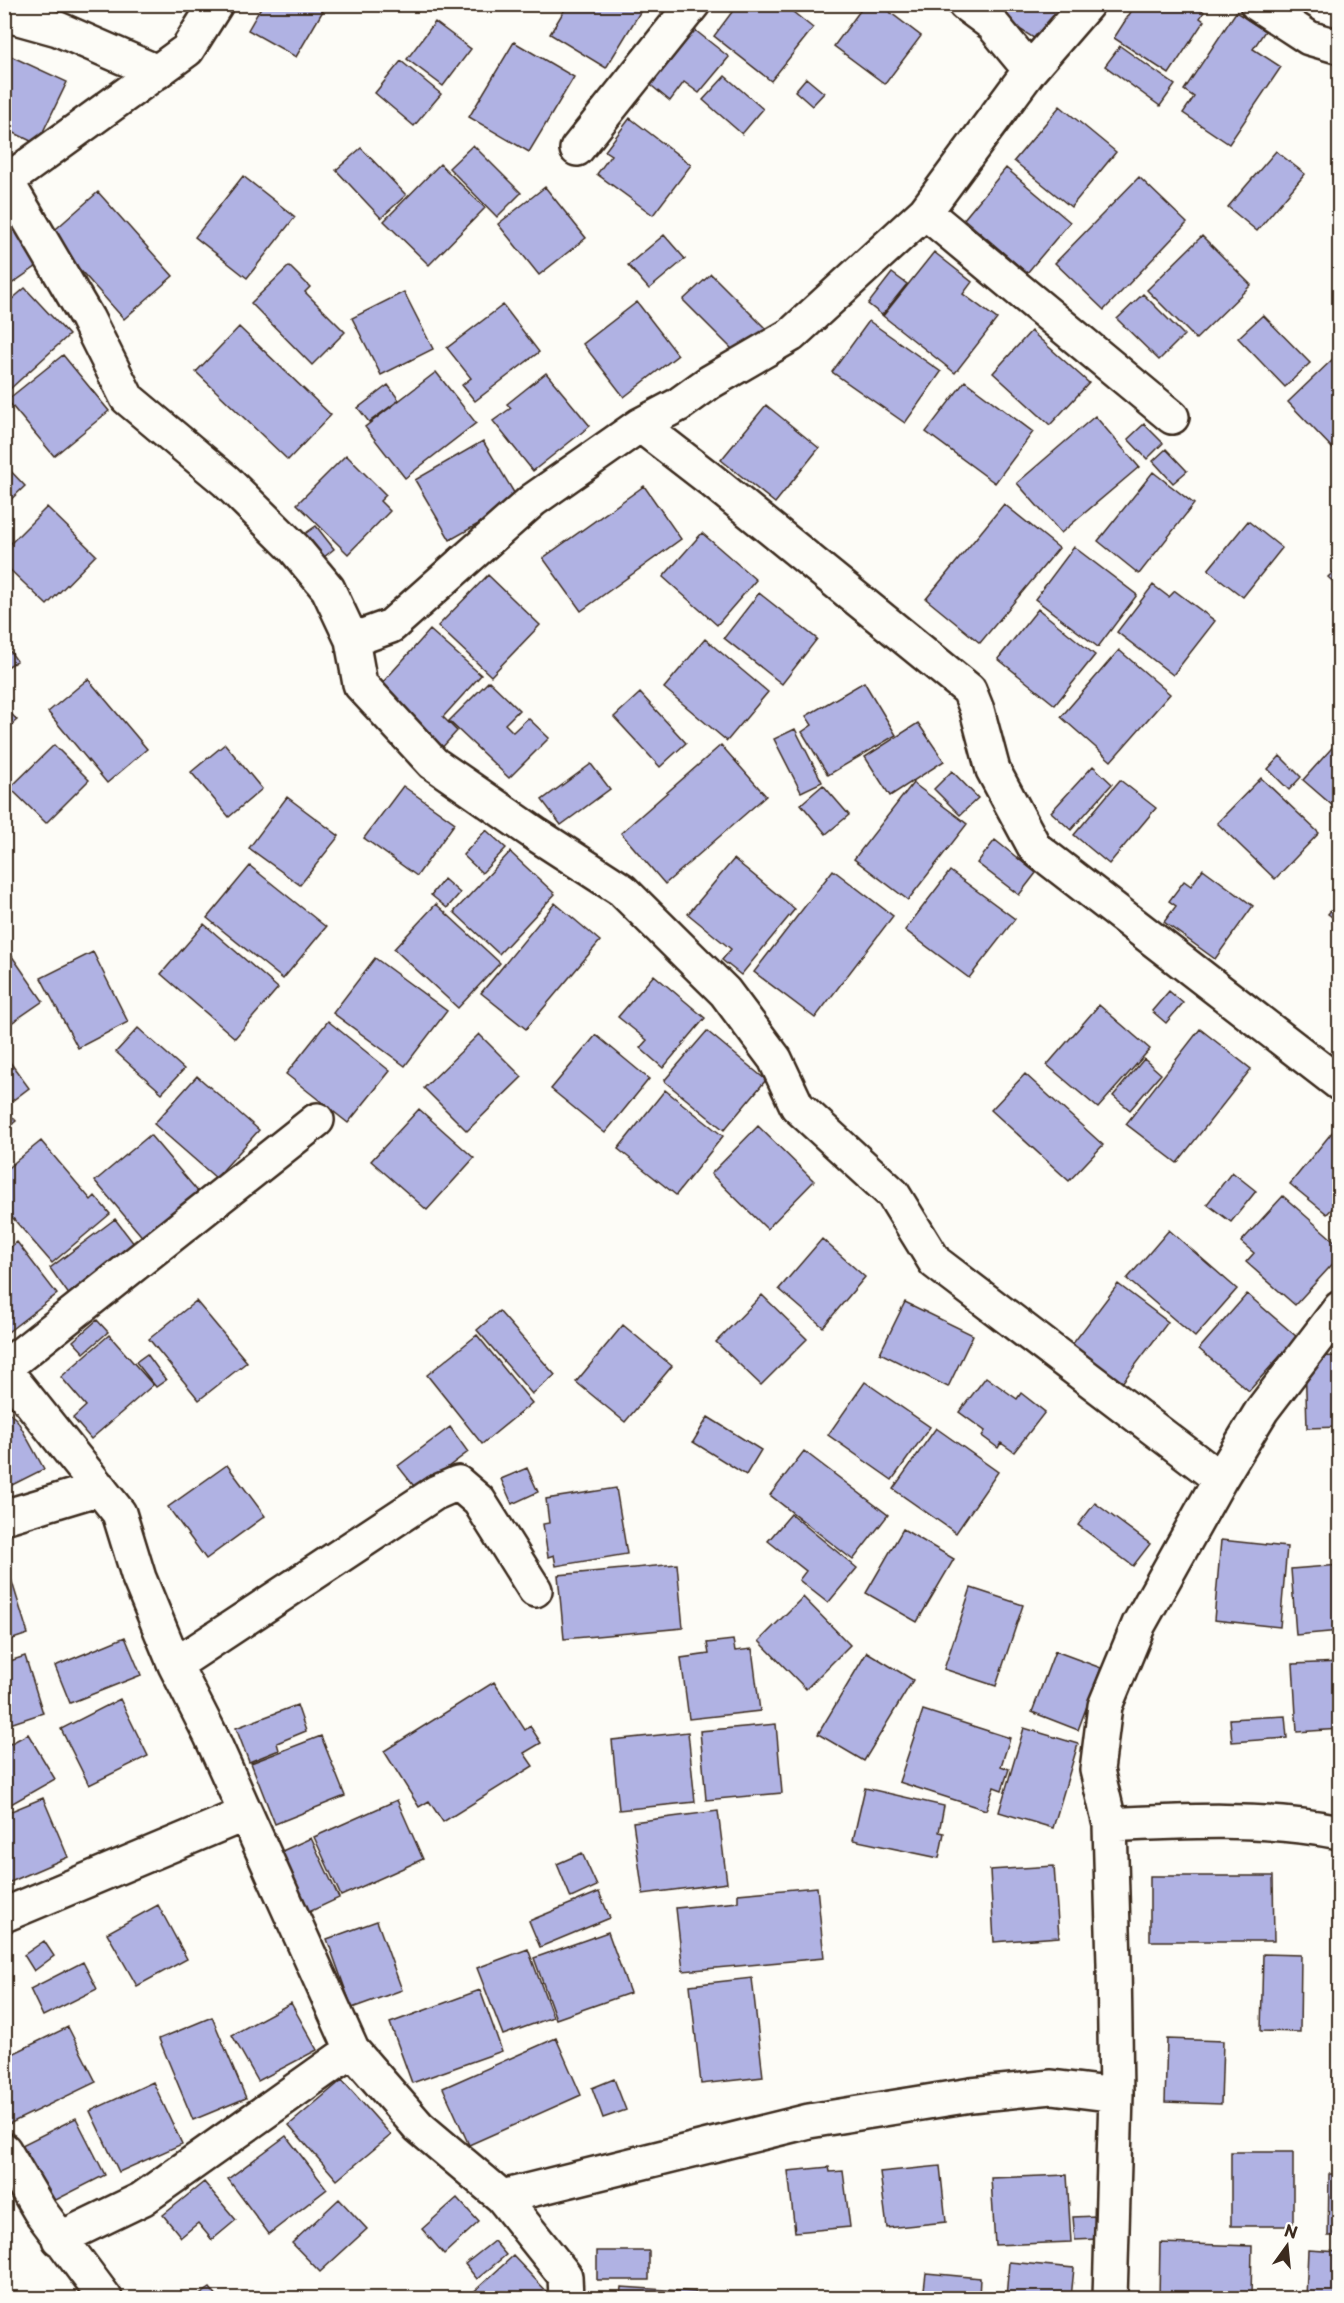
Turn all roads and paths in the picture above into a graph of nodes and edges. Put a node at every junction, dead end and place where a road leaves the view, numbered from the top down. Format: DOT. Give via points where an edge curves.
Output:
graph roads {
  1 [pos="216,4"];
  2 [pos="693,4"];
  3 [pos="965,4"];
  4 [pos="1087,4"];
  5 [pos="1257,4"];
  6 [pos="4,14"];
  7 [pos="1340,46"];
  8 [pos="1030,70"];
  9 [pos="157,72"];
  10 [pos="577,149"];
  11 [pos="6,183"];
  12 [pos="925,212"];
  13 [pos="1172,417"];
  14 [pos="640,425"];
  15 [pos="352,640"];
  16 [pos="1340,1084"];
  17 [pos="316,1120"];
  18 [pos="1340,1308"];
  19 [pos="4,1369"];
  20 [pos="1220,1479"];
  21 [pos="100,1488"];
  22 [pos="4,1517"];
  23 [pos="535,1590"];
  24 [pos="175,1665"];
  25 [pos="245,1814"];
  26 [pos="1110,1825"];
  27 [pos="1340,1833"];
  28 [pos="4,1915"];
  29 [pos="352,2050"];
  30 [pos="1116,2096"];
  31 [pos="4,2150"];
  32 [pos="502,2197"];
  33 [pos="59,2239"];
  34 [pos="105,2298"];
  35 [pos="566,2298"];
  36 [pos="1110,2298"];
  1 -- 9 [label="street" via="187,50"];
  2 -- 10 [label="street"];
  3 -- 8 [label="street" via="992,24"];
  4 -- 8 [label="street"];
  5 -- 7 [label="street" via="1309,38"];
  6 -- 9 [label="street" via="58,29"];
  8 -- 12 [label="street"];
  9 -- 11 [label="street"];
  11 -- 15 [label="street" via="87,318 127,398 226,481 294,548 328,589"];
  12 -- 13 [label="street"];
  12 -- 14 [label="street" via="791,335"];
  14 -- 15 [label="street" via="533,500 391,626"];
  14 -- 16 [label="street" via="969,690 993,770 1035,848"];
  15 -- 20 [label="street" via="360,684 433,763 622,890 725,992 775,1059 797,1106 893,1194 934,1262"];
  17 -- 19 [label="street"];
  18 -- 20 [label="street" via="1262,1410"];
  19 -- 21 [label="street"];
  20 -- 26 [label="street" via="1139,1624 1105,1706 1097,1770"];
  21 -- 22 [label="street"];
  21 -- 24 [label="street" via="119,1513"];
  23 -- 24 [label="street" via="479,1501 458,1483 435,1493"];
  24 -- 25 [label="street"];
  25 -- 28 [label="street"];
  25 -- 29 [label="street"];
  26 -- 27 [label="street" via="1203,1821 1305,1825"];
  26 -- 30 [label="street"];
  29 -- 32 [label="street" via="419,2127"];
  29 -- 33 [label="street" via="142,2199"];
  30 -- 32 [label="street" via="1052,2087 971,2095 809,2121"];
  30 -- 36 [label="street"];
  31 -- 33 [label="street"];
  32 -- 35 [label="street" via="565,2276"];
  33 -- 34 [label="street"];
}
